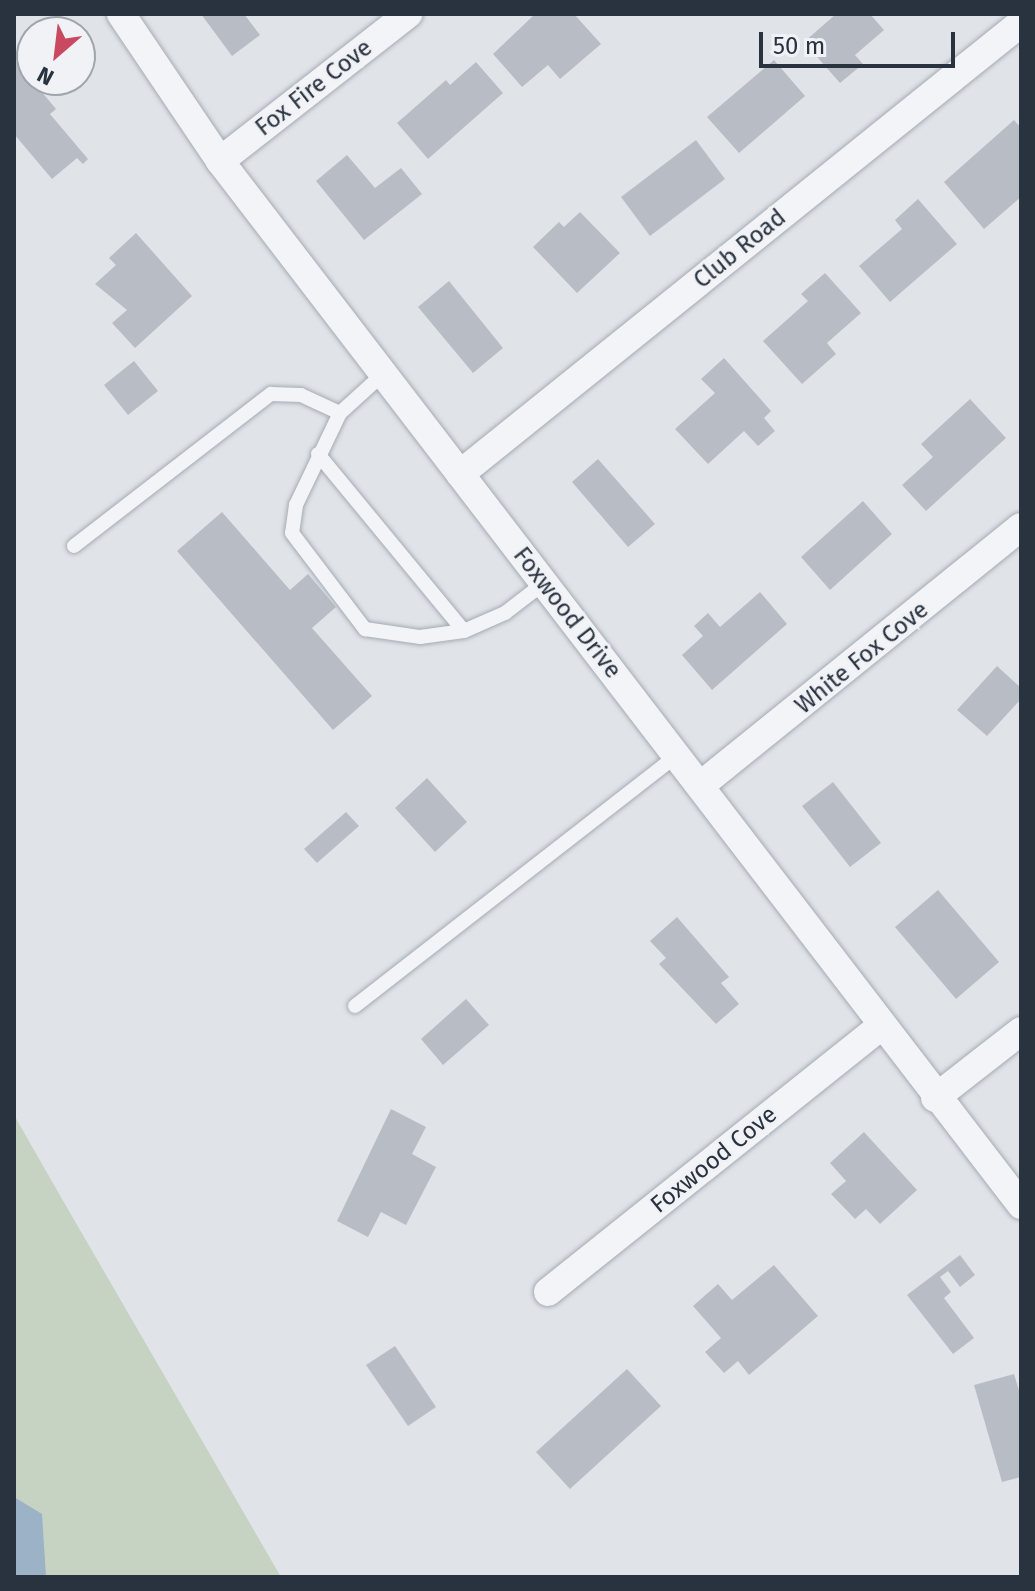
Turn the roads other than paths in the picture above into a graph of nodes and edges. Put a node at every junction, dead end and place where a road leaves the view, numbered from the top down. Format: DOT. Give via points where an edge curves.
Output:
graph roads {
  1 [pos="121,14"];
  2 [pos="408,14"];
  3 [pos="1021,23"];
  4 [pos="220,161"];
  5 [pos="383,374"];
  6 [pos="340,413"];
  7 [pos="318,454"];
  8 [pos="460,474"];
  9 [pos="1021,527"];
  10 [pos="74,546"];
  11 [pos="544,583"];
  12 [pos="464,631"];
  13 [pos="677,755"];
  14 [pos="701,785"];
  15 [pos="355,1006"];
  16 [pos="880,1027"];
  17 [pos="1021,1031"];
  18 [pos="935,1098"];
  19 [pos="1021,1205"];
  20 [pos="548,1292"];
  1 -- 4 [label="street, Foxwood Drive"];
  2 -- 4 [label="street, Fox Fire Cove"];
  3 -- 8 [label="street, Club Road"];
  4 -- 5 [label="street, Foxwood Drive"];
  5 -- 6 [label="lane"];
  5 -- 8 [label="street, Foxwood Drive"];
  6 -- 7 [label="lane"];
  6 -- 10 [label="lane" via="301,395 271,394"];
  7 -- 12 [label="lane"];
  7 -- 12 [label="lane" via="296,505 292,533 365,629 420,637"];
  8 -- 11 [label="street, Foxwood Drive"];
  9 -- 14 [label="street, White Fox Cove"];
  11 -- 12 [label="lane" via="505,613"];
  11 -- 13 [label="street, Foxwood Drive"];
  13 -- 14 [label="street, Foxwood Drive"];
  13 -- 15 [label="lane"];
  14 -- 16 [label="street, Foxwood Drive"];
  16 -- 18 [label="street, Foxwood Drive"];
  16 -- 20 [label="street, Foxwood Cove"];
  17 -- 18 [label="street"];
  18 -- 19 [label="street, Foxwood Drive"];
}
